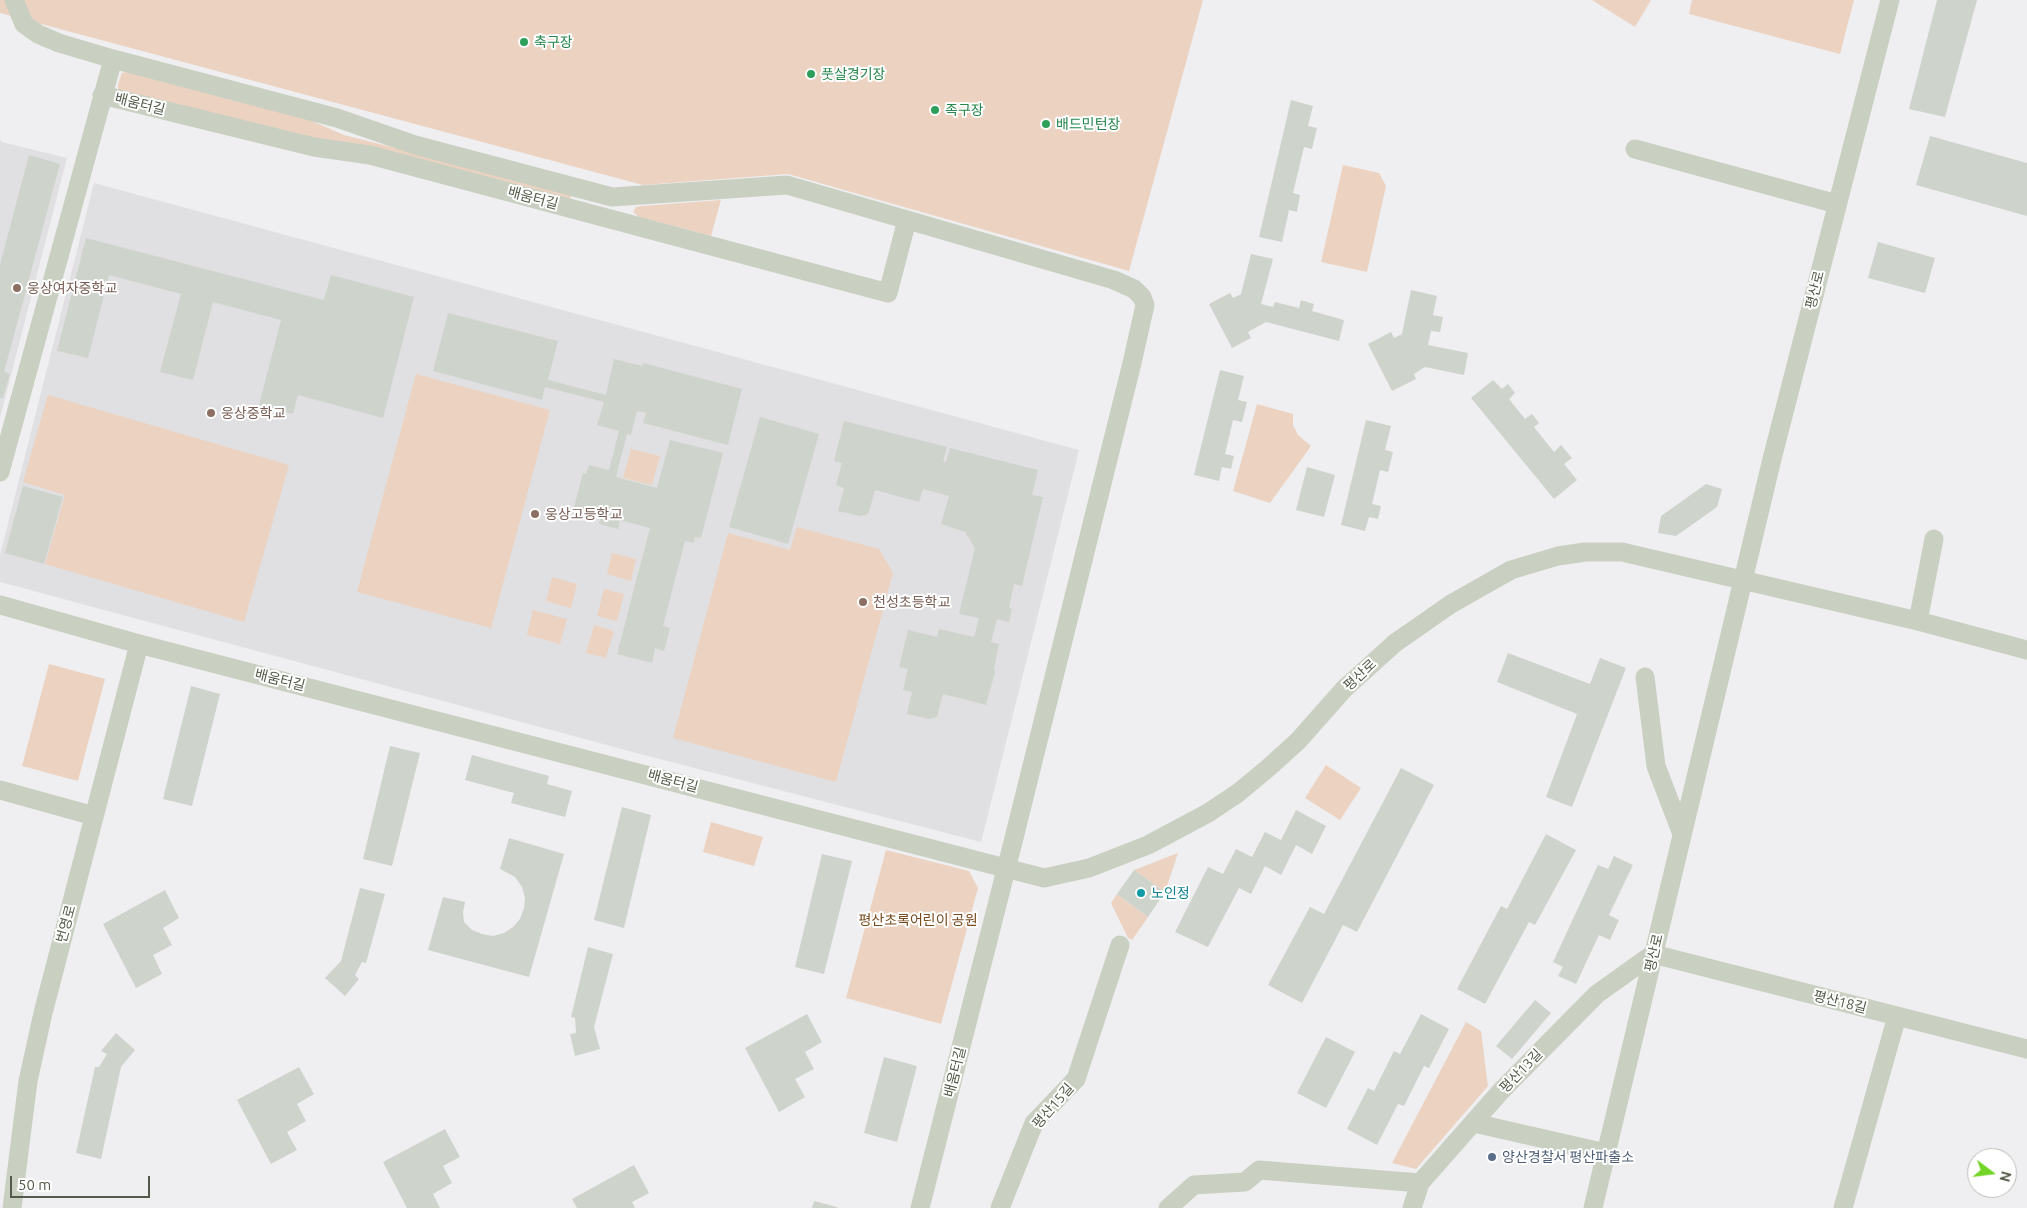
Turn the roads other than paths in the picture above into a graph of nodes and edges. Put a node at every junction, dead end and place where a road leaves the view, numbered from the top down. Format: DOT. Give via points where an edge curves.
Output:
graph roads {
  1 [pos="14,0"];
  2 [pos="1890,0"];
  3 [pos="113,59"];
  4 [pos="102,95"];
  5 [pos="1635,149"];
  6 [pos="612,197"];
  7 [pos="1837,204"];
  8 [pos="606,218"];
  9 [pos="908,220"];
  10 [pos="0,472"];
  11 [pos="1934,539"];
  12 [pos="1742,580"];
  13 [pos="0,605"];
  14 [pos="1918,621"];
  15 [pos="139,644"];
  16 [pos="2027,650"];
  17 [pos="1645,677"];
  18 [pos="0,790"];
  19 [pos="94,816"];
  20 [pos="1682,834"];
  21 [pos="1006,868"];
  22 [pos="1120,945"];
  23 [pos="1653,954"];
  24 [pos="1897,1016"];
  25 [pos="2027,1049"];
  26 [pos="1474,1123"];
  27 [pos="1606,1153"];
  28 [pos="1420,1183"];
  29 [pos="12,1208"];
  30 [pos="920,1208"];
  31 [pos="1000,1208"];
  32 [pos="1168,1208"];
  33 [pos="1412,1208"];
  34 [pos="1593,1208"];
  35 [pos="1843,1208"];
  1 -- 3 [label="street" via="24,24 38,34"];
  2 -- 7 [label="street, 평산로"];
  3 -- 4 [label="street, 배움터길"];
  3 -- 6 [label="street, 배움터길" via="337,118 415,145"];
  4 -- 8 [label="street, 배움터길" via="314,147 370,154"];
  4 -- 10 [label="street, 배움터길"];
  5 -- 7 [label="street"];
  6 -- 8 [label="street"];
  6 -- 9 [label="street, 배움터길" via="787,185"];
  7 -- 12 [label="street, 평산로"];
  8 -- 9 [label="street, 배움터길" via="888,293"];
  9 -- 21 [label="street, 배움터길" via="1114,280 1134,289 1145,305"];
  11 -- 14 [label="street"];
  12 -- 14 [label="street, 평산로"];
  12 -- 20 [label="street, 평산로"];
  12 -- 21 [label="street, 평산로" via="1622,552 1558,556 1511,570 1451,604 1395,643 1344,690 1267,770 1208,813 1148,845 1089,868 1044,878"];
  13 -- 15 [label="street, 배움터길"];
  14 -- 16 [label="street, 평산로"];
  15 -- 19 [label="street, 번영로"];
  15 -- 21 [label="street, 배움터길"];
  17 -- 20 [label="street" via="1656,766"];
  18 -- 19 [label="street"];
  19 -- 29 [label="street, 번영로" via="28,1081"];
  20 -- 23 [label="street, 평산로"];
  21 -- 30 [label="street, 배움터길"];
  22 -- 31 [label="street, 평산15길" via="1076,1079 1034,1123"];
  23 -- 24 [label="street, 평산18길"];
  23 -- 26 [label="street, 평산13길" via="1597,994 1501,1091"];
  23 -- 27 [label="street, 평산로"];
  24 -- 25 [label="street, 평산18길"];
  24 -- 35 [label="street"];
  26 -- 27 [label="street"];
  26 -- 28 [label="street, 평산13길"];
  27 -- 34 [label="street, 평산로"];
  28 -- 32 [label="street" via="1259,1170 1245,1182 1194,1185"];
  28 -- 33 [label="street, 평산13길"];
}
